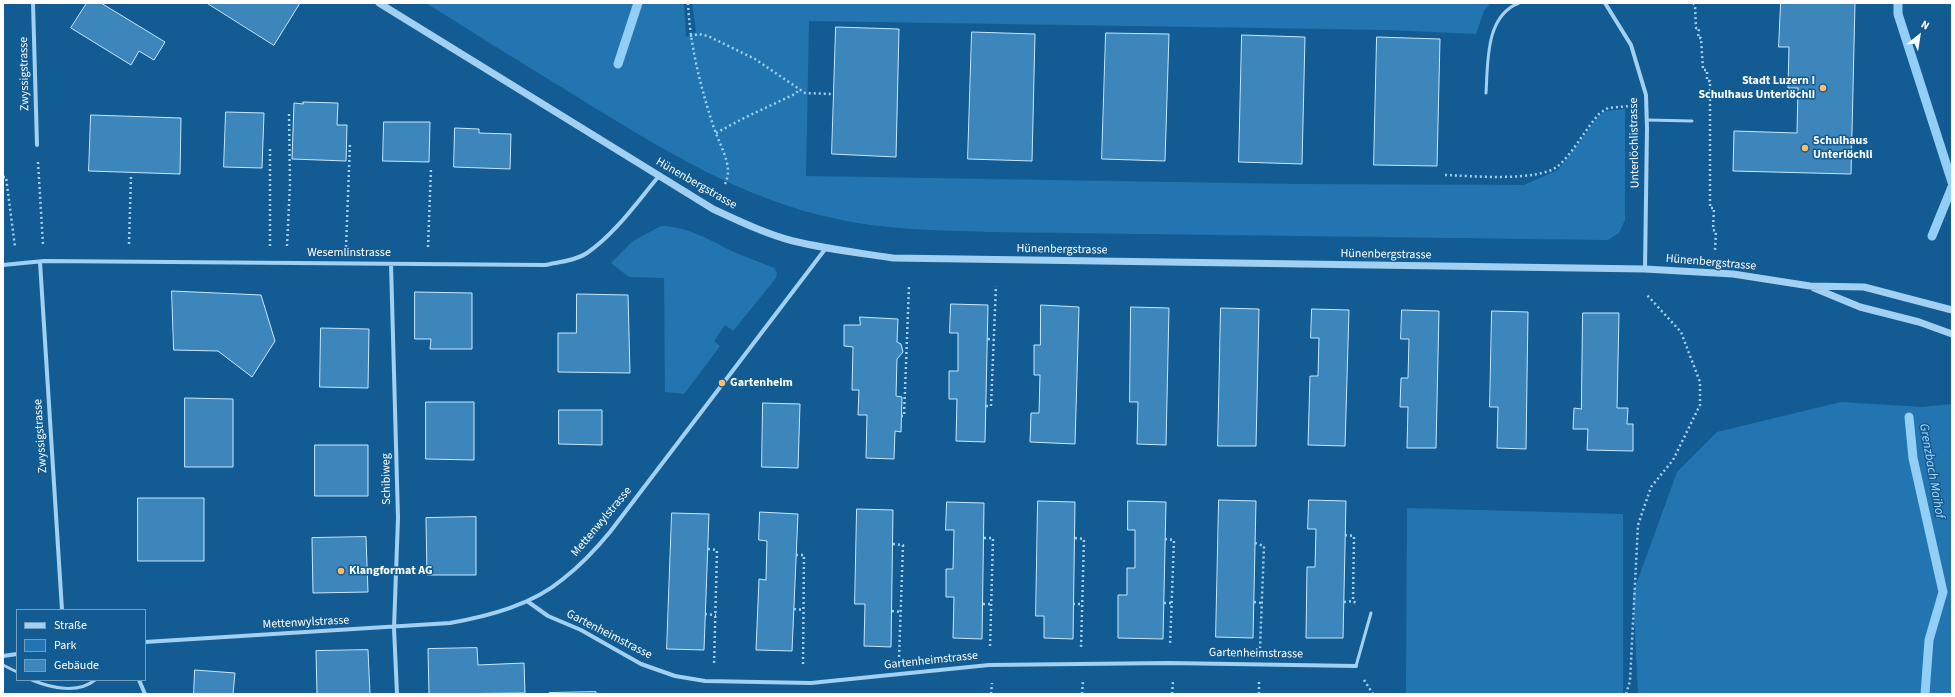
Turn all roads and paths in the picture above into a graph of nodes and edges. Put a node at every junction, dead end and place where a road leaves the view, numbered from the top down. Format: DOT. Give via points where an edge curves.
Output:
graph roads {
  1 [pos="33,3"];
  2 [pos="379,3"];
  3 [pos="688,3"];
  4 [pos="1519,3"];
  5 [pos="1605,3"];
  6 [pos="1693,3"];
  7 [pos="690,36"];
  8 [pos="800,89"];
  9 [pos="831,94"];
  10 [pos="1486,94"];
  11 [pos="1631,106"];
  12 [pos="289,112"];
  13 [pos="1647,120"];
  14 [pos="1692,121"];
  15 [pos="716,134"];
  16 [pos="350,143"];
  17 [pos="37,146"];
  18 [pos="270,147"];
  19 [pos="431,168"];
  20 [pos="1445,175"];
  21 [pos="131,176"];
  22 [pos="659,176"];
  23 [pos="3,177"];
  24 [pos="724,186"];
  25 [pos="826,248"];
  26 [pos="1715,250"];
  27 [pos="42,262"];
  28 [pos="128,262"];
  29 [pos="17,263"];
  30 [pos="270,263"];
  31 [pos="286,263"];
  32 [pos="345,263"];
  33 [pos="391,264"];
  34 [pos="428,264"];
  35 [pos="3,265"];
  36 [pos="1645,269"];
  37 [pos="909,286"];
  38 [pos="996,286"];
  39 [pos="1810,286"];
  40 [pos="1647,295"];
  41 [pos="1952,310"];
  42 [pos="1952,334"];
  43 [pos="988,339"];
  44 [pos="994,340"];
  45 [pos="986,406"];
  46 [pos="901,416"];
  47 [pos="1345,535"];
  48 [pos="984,538"];
  49 [pos="1075,538"];
  50 [pos="1165,538"];
  51 [pos="1255,543"];
  52 [pos="893,544"];
  53 [pos="708,549"];
  54 [pos="796,555"];
  55 [pos="1352,596"];
  56 [pos="527,601"];
  57 [pos="1353,601"];
  58 [pos="1254,602"];
  59 [pos="1344,602"];
  60 [pos="1164,603"];
  61 [pos="1172,603"];
  62 [pos="1262,603"];
  63 [pos="983,604"];
  64 [pos="992,604"];
  65 [pos="1073,604"];
  66 [pos="1083,604"];
  67 [pos="62,609"];
  68 [pos="794,609"];
  69 [pos="803,610"];
  70 [pos="892,611"];
  71 [pos="901,612"];
  72 [pos="1371,613"];
  73 [pos="705,614"];
  74 [pos="716,615"];
  75 [pos="394,628"];
  76 [pos="146,642"];
  77 [pos="990,646"];
  78 [pos="16,654"];
  79 [pos="3,656"];
  80 [pos="1169,663"];
  81 [pos="1259,664"];
  82 [pos="1081,665"];
  83 [pos="3,666"];
  84 [pos="1356,666"];
  85 [pos="16,672"];
  86 [pos="898,674"];
  87 [pos="36,681"];
  88 [pos="92,681"];
  89 [pos="139,681"];
  90 [pos="713,681"];
  91 [pos="802,682"];
  92 [pos="145,694"];
  93 [pos="397,694"];
  94 [pos="1626,694"];
  1 -- 17 [label="street, Zwyssigstrasse"];
  2 -- 22 [label="street, Hünenbergstrasse"];
  3 -- 7 [label="path"];
  4 -- 10 [label="lane" via="1501,15 1495,27 1490,47"];
  5 -- 13 [label="street, Unterlöchlistrasse" via="1623,30 1638,63 1646,95"];
  6 -- 26 [label="path" via="1696,28 1699,28 1698,38 1702,38 1703,70 1707,70 1707,81 1710,81 1710,208 1714,208"];
  7 -- 8 [label="path" via="708,36 755,59"];
  7 -- 15 [label="path"];
  8 -- 9 [label="path" via="805,93"];
  8 -- 15 [label="path" via="795,94"];
  11 -- 20 [label="path" via="1608,108 1600,112 1566,157 1557,167 1546,172 1525,176"];
  12 -- 31 [label="path" via="290,184"];
  13 -- 14 [label="lane"];
  13 -- 36 [label="street, Unterlöchlistrasse"];
  15 -- 24 [label="path" via="727,164 728,178"];
  16 -- 32 [label="path"];
  17 -- 27 [label="path"];
  18 -- 30 [label="path"];
  19 -- 34 [label="path"];
  21 -- 28 [label="path"];
  22 -- 25 [label="street, Hünenbergstrasse" via="713,209 749,225 792,240"];
  22 -- 34 [label="street, Wesemlinstrasse" via="611,232 586,254 545,265"];
  23 -- 29 [label="path" via="6,177"];
  25 -- 36 [label="street, Hünenbergstrasse" via="893,258"];
  25 -- 56 [label="street, Mettenwylstrasse" via="610,532 587,559 562,580"];
  27 -- 28 [label="street, Wesemlinstrasse"];
  27 -- 29 [label="street, Wesemlinstrasse"];
  27 -- 67 [label="street, Zwyssigstrasse"];
  28 -- 30 [label="street, Wesemlinstrasse"];
  29 -- 35 [label="street, Wesemlinstrasse"];
  30 -- 31 [label="street, Wesemlinstrasse"];
  31 -- 32 [label="street, Wesemlinstrasse"];
  32 -- 33 [label="street, Wesemlinstrasse"];
  33 -- 34 [label="street, Wesemlinstrasse"];
  33 -- 75 [label="street, Schibiweg" via="398,518"];
  36 -- 39 [label="street, Hünenbergstrasse" via="1732,274"];
  37 -- 46 [label="path" via="904,350 904,416"];
  38 -- 44 [label="path"];
  39 -- 41 [label="street, Hünenbergstrasse" via="1864,287"];
  39 -- 42 [label="street, Hünenbergstrasse" via="1860,307"];
  40 -- 94 [label="path" via="1681,332 1700,382 1700,405 1673,460 1650,487 1638,525 1630,681"];
  43 -- 44 [label="path"];
  44 -- 45 [label="path" via="992,406"];
  47 -- 55 [label="path" via="1354,536"];
  48 -- 64 [label="path" via="993,538"];
  49 -- 66 [label="path" via="1084,538"];
  50 -- 61 [label="path" via="1174,540"];
  51 -- 62 [label="path" via="1264,546"];
  52 -- 71 [label="path" via="903,545"];
  53 -- 74 [label="path" via="717,550"];
  54 -- 69 [label="path" via="804,555"];
  56 -- 75 [label="street, Mettenwylstrasse" via="485,617"];
  56 -- 90 [label="street, Gartenheimstrasse" via="548,616 581,630 641,664 675,676"];
  57 -- 59 [label="path"];
  58 -- 62 [label="path"];
  60 -- 61 [label="path"];
  61 -- 80 [label="path"];
  62 -- 81 [label="path"];
  63 -- 64 [label="path"];
  64 -- 77 [label="path"];
  65 -- 66 [label="path"];
  66 -- 82 [label="path"];
  68 -- 69 [label="path"];
  69 -- 91 [label="path"];
  70 -- 71 [label="path"];
  71 -- 86 [label="path"];
  72 -- 84 [label="lane"];
  73 -- 74 [label="path"];
  74 -- 90 [label="path"];
  75 -- 76 [label="street, Mettenwylstrasse"];
  75 -- 93 [label="street, Schibiweg"];
  78 -- 79 [label="street"];
  80 -- 81 [label="street, Gartenheimstrasse"];
  80 -- 82 [label="street, Gartenheimstrasse"];
  81 -- 84 [label="street, Gartenheimstrasse"];
  82 -- 86 [label="street, Gartenheimstrasse" via="989,665"];
  83 -- 85 [label="lane"];
  86 -- 91 [label="street, Gartenheimstrasse"];
  87 -- 88 [label="lane" via="62,688 79,688"];
  89 -- 92 [label="street"];
  90 -- 91 [label="street, Gartenheimstrasse"];
}
